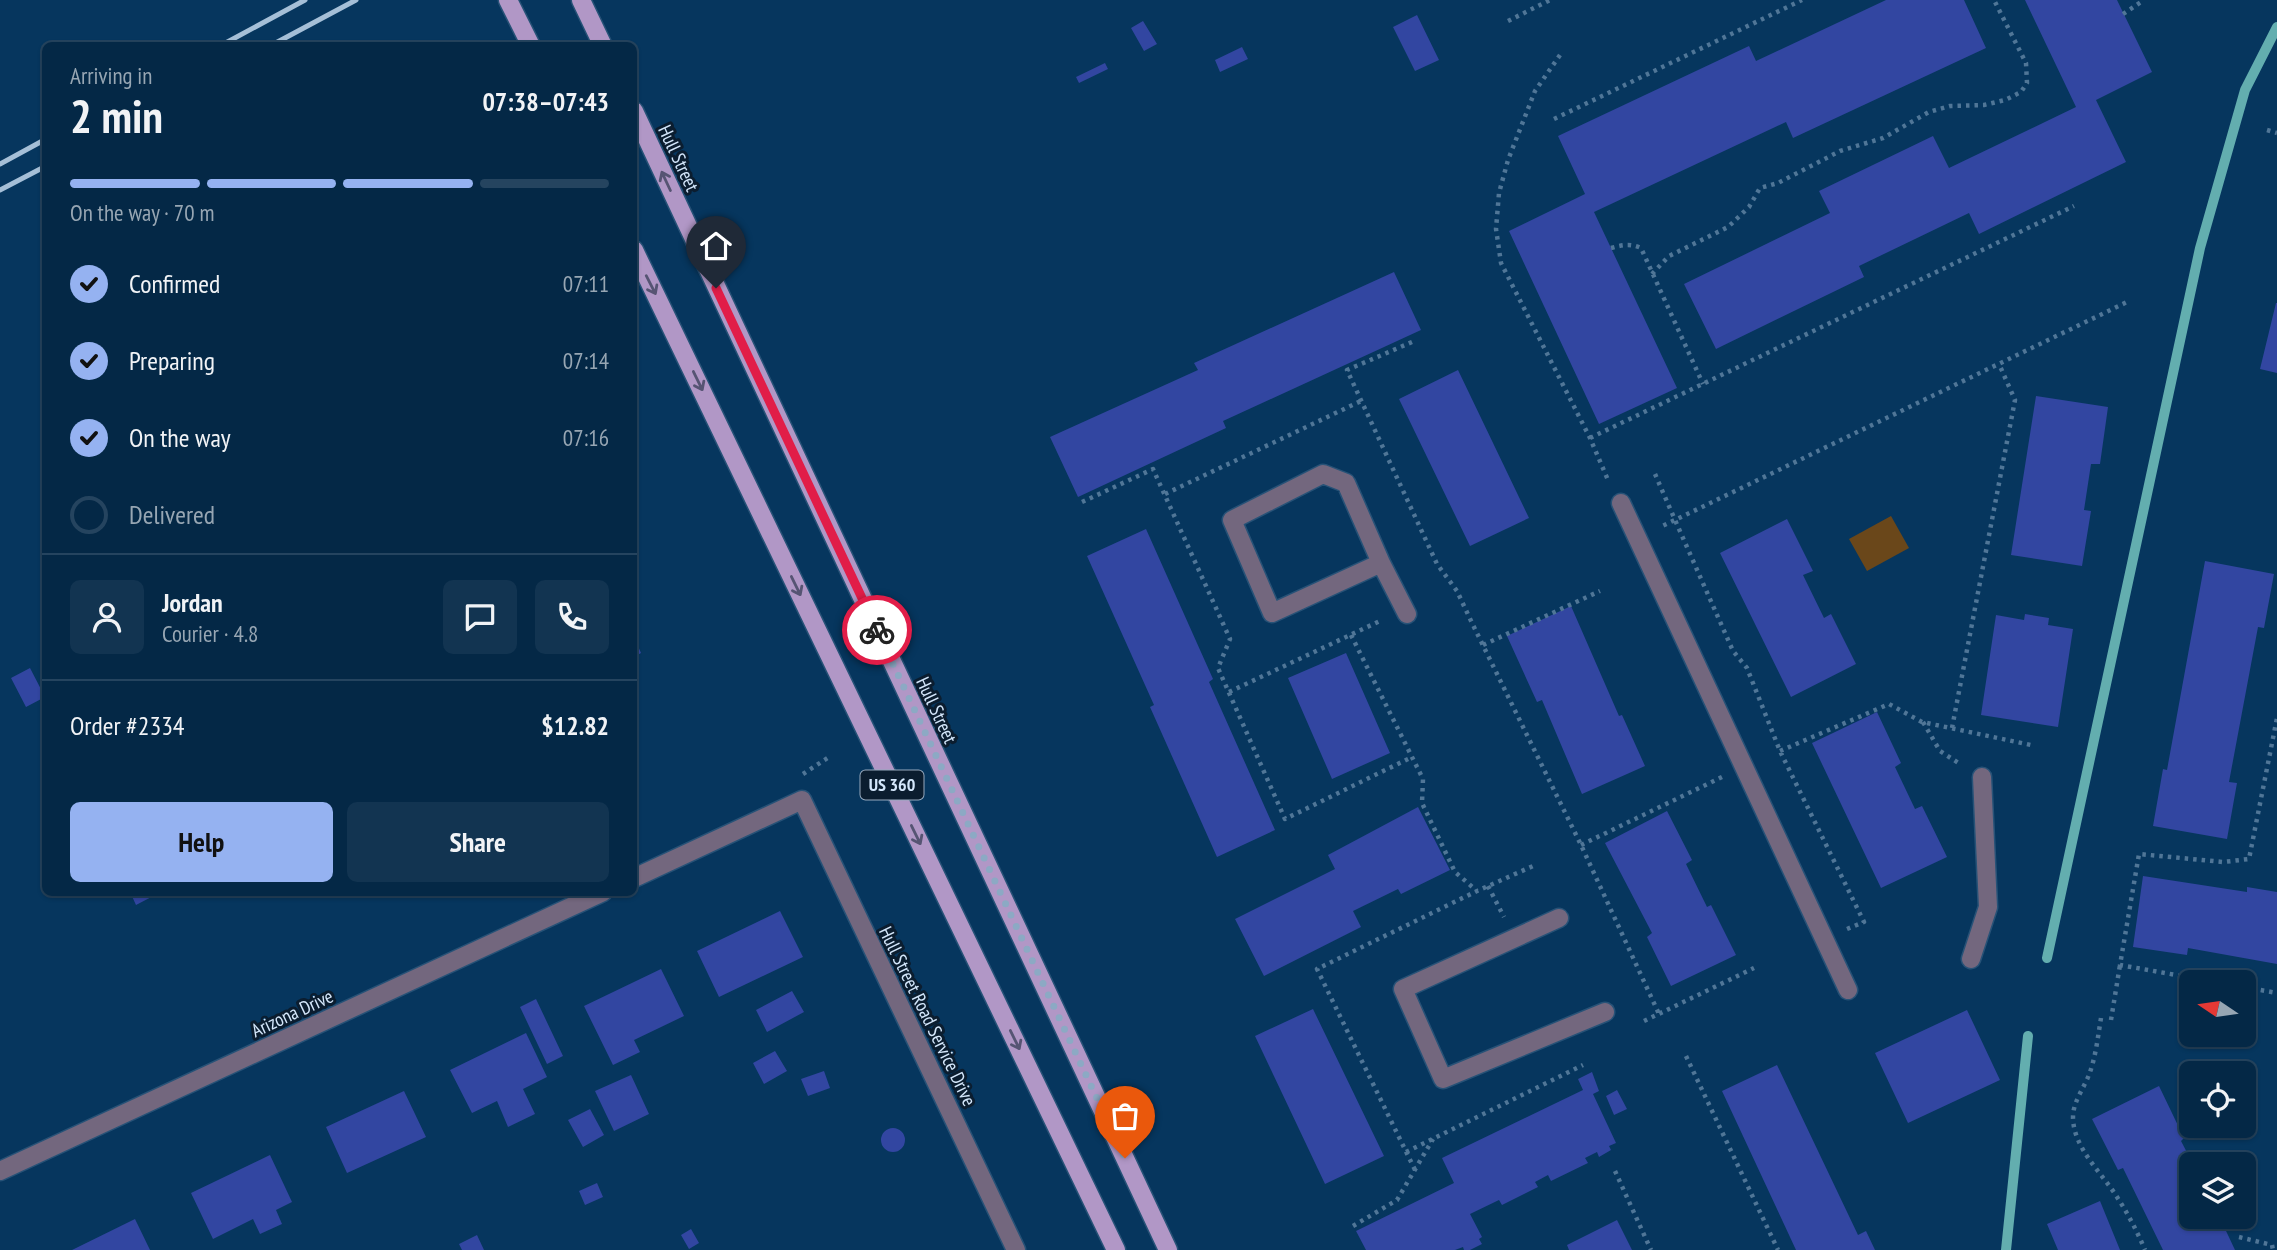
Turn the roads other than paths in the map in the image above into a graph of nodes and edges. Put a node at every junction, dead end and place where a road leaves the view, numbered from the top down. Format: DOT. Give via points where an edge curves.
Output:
graph roads {
  1 [pos="508,0"];
  2 [pos="582,0"];
  3 [pos="527,37"];
  4 [pos="601,42"];
  5 [pos="637,117"];
  6 [pos="637,256"];
  7 [pos="1621,503"];
  8 [pos="1381,563"];
  9 [pos="1407,614"];
  10 [pos="1982,777"];
  11 [pos="637,877"];
  12 [pos="594,896"];
  13 [pos="1559,918"];
  14 [pos="1971,959"];
  15 [pos="1848,990"];
  16 [pos="1605,1012"];
  17 [pos="0,1171"];
  18 [pos="1016,1250"];
  19 [pos="1116,1250"];
  20 [pos="1168,1250"];
  1 -- 3 [label="main road"];
  2 -- 4 [label="main road"];
  20 -- 5 [label="main road, Hull Street / US 360, one-way"];
  6 -- 19 [label="main road, US 360, one-way"];
  7 -- 15 [label="street"];
  8 -- 8 [label="street" via="1346,483 1323,474 1232,520 1272,613"];
  8 -- 9 [label="street"];
  10 -- 14 [label="street" via="1988,907"];
  11 -- 18 [label="street, Hull Street Road Service Drive" via="802,800"];
  12 -- 17 [label="street, Arizona Drive"];
  13 -- 16 [label="street" via="1403,989 1443,1079"];
}
